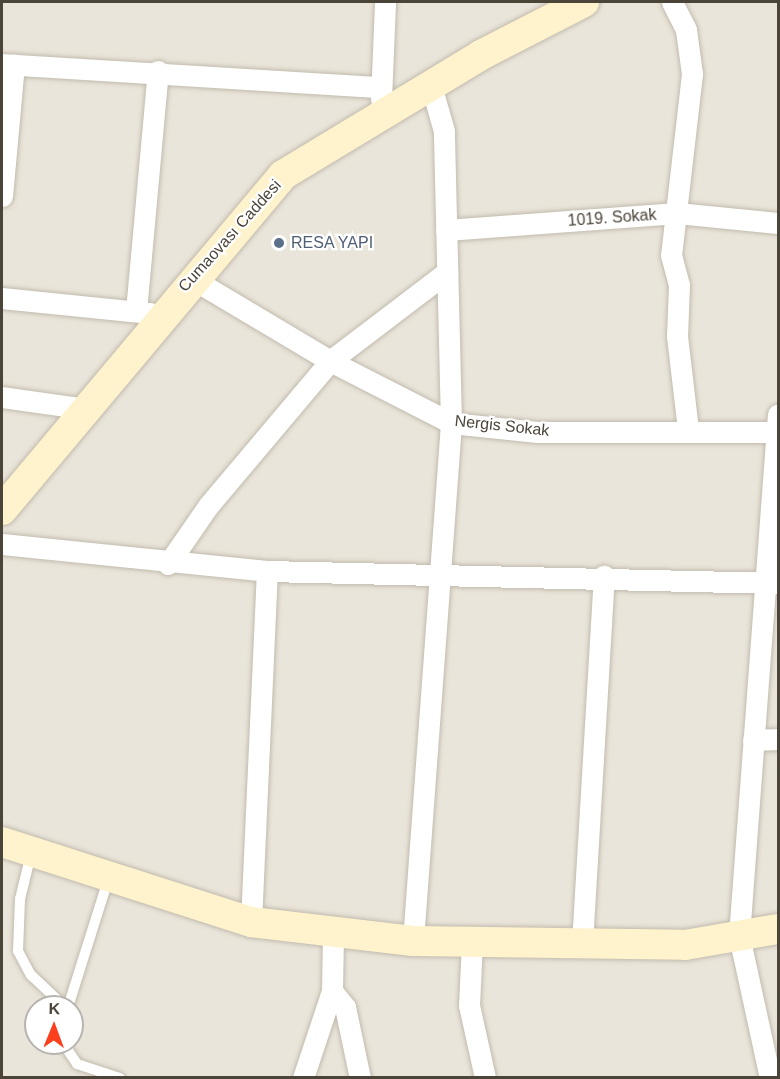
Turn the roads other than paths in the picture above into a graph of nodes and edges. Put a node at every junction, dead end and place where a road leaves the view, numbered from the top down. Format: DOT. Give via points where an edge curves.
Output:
graph roads {
  1 [pos="385,2"];
  2 [pos="584,2"];
  3 [pos="672,2"];
  4 [pos="549,12"];
  5 [pos="8,64"];
  6 [pos="158,71"];
  7 [pos="378,87"];
  8 [pos="432,89"];
  9 [pos="385,117"];
  10 [pos="2,196"];
  11 [pos="677,213"];
  12 [pos="778,223"];
  13 [pos="446,230"];
  14 [pos="447,272"];
  15 [pos="191,278"];
  16 [pos="2,298"];
  17 [pos="148,313"];
  18 [pos="330,361"];
  19 [pos="2,397"];
  20 [pos="86,409"];
  21 [pos="451,423"];
  22 [pos="778,426"];
  23 [pos="688,430"];
  24 [pos="2,510"];
  25 [pos="2,544"];
  26 [pos="168,564"];
  27 [pos="267,572"];
  28 [pos="604,576"];
  29 [pos="438,577"];
  30 [pos="771,583"];
  31 [pos="753,740"];
  32 [pos="778,740"];
  33 [pos="2,842"];
  34 [pos="31,851"];
  35 [pos="110,874"];
  36 [pos="251,922"];
  37 [pos="778,929"];
  38 [pos="333,932"];
  39 [pos="739,936"];
  40 [pos="413,941"];
  41 [pos="472,942"];
  42 [pos="582,944"];
  43 [pos="332,991"];
  44 [pos="54,995"];
  45 [pos="71,995"];
  46 [pos="71,1055"];
  47 [pos="120,1077"];
  48 [pos="303,1077"];
  49 [pos="360,1077"];
  50 [pos="485,1077"];
  51 [pos="770,1077"];
  1 -- 7 [label="street"];
  2 -- 4 [label="street, Cumaovası Caddesi"];
  3 -- 11 [label="street" via="686,30 692,74"];
  4 -- 8 [label="street, Cumaovası Caddesi"];
  5 -- 6 [label="street"];
  5 -- 10 [label="street"];
  6 -- 7 [label="street"];
  6 -- 17 [label="street"];
  7 -- 9 [label="street"];
  8 -- 9 [label="street, Cumaovası Caddesi"];
  8 -- 13 [label="street" via="444,131"];
  9 -- 15 [label="street, Cumaovası Caddesi" via="284,175"];
  11 -- 12 [label="street, 1019. Sokak"];
  11 -- 13 [label="street, 1019. Sokak"];
  11 -- 23 [label="street" via="671,255 679,285 677,336"];
  13 -- 14 [label="street"];
  14 -- 18 [label="street"];
  14 -- 21 [label="street"];
  15 -- 17 [label="street, Cumaovası Caddesi"];
  15 -- 18 [label="street, Nergis Sokak"];
  16 -- 17 [label="street"];
  17 -- 20 [label="street, Cumaovası Caddesi"];
  18 -- 21 [label="street, Nergis Sokak"];
  18 -- 26 [label="street" via="208,506"];
  19 -- 20 [label="street"];
  20 -- 24 [label="street, Cumaovası Caddesi"];
  21 -- 23 [label="street, Nergis Sokak" via="538,432"];
  21 -- 29 [label="street"];
  22 -- 23 [label="street, Nergis Sokak"];
  22 -- 30 [label="street"];
  25 -- 26 [label="street"];
  26 -- 27 [label="street"];
  27 -- 29 [label="street"];
  27 -- 36 [label="street"];
  28 -- 29 [label="street"];
  28 -- 30 [label="street"];
  28 -- 42 [label="street"];
  29 -- 40 [label="street"];
  30 -- 31 [label="street"];
  31 -- 32 [label="street"];
  31 -- 39 [label="street"];
  33 -- 34 [label="street"];
  34 -- 35 [label="street"];
  34 -- 44 [label="lane" via="20,899 18,951 31,975"];
  35 -- 36 [label="street"];
  35 -- 45 [label="lane"];
  36 -- 38 [label="street"];
  37 -- 39 [label="street"];
  38 -- 40 [label="street"];
  38 -- 43 [label="street"];
  39 -- 42 [label="street" via="685,945"];
  39 -- 51 [label="street"];
  40 -- 41 [label="street"];
  41 -- 42 [label="street"];
  41 -- 50 [label="street" via="469,1005"];
  43 -- 48 [label="street"];
  43 -- 49 [label="street" via="345,1007"];
  46 -- 47 [label="lane" via="77,1064"];
}
